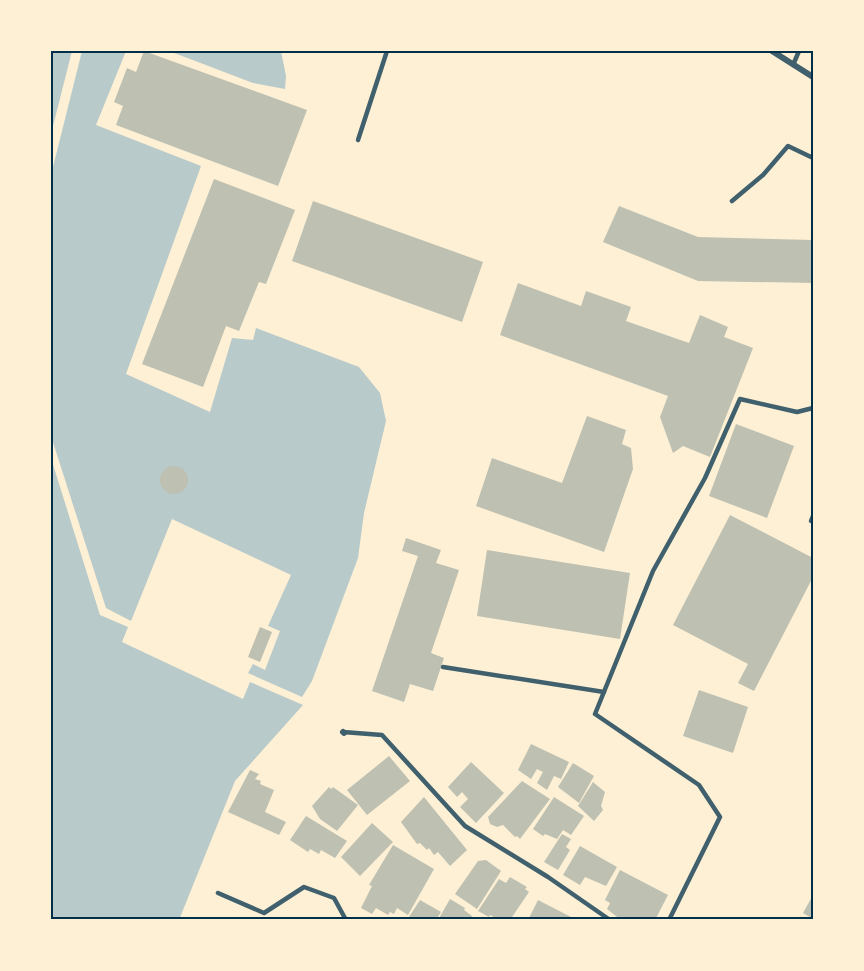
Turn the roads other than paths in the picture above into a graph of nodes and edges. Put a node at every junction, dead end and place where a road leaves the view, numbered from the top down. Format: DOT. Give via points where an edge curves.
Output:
graph roads {
  1 [pos="387,51"];
  2 [pos="772,51"];
  3 [pos="799,51"];
  4 [pos="793,65"];
  5 [pos="813,77"];
  6 [pos="358,140"];
  7 [pos="813,155"];
  8 [pos="732,201"];
  9 [pos="813,408"];
  10 [pos="443,667"];
  11 [pos="604,692"];
  12 [pos="343,732"];
  13 [pos="218,893"];
  14 [pos="346,920"];
  15 [pos="610,920"];
  16 [pos="669,920"];
  1 -- 6 [label="lane"];
  2 -- 4 [label="street"];
  3 -- 4 [label="lane"];
  4 -- 5 [label="street"];
  7 -- 8 [label="lane" via="789,146"];
  9 -- 11 [label="lane" via="797,412 740,399 705,478 653,571"];
  10 -- 11 [label="lane"];
  11 -- 16 [label="lane" via="595,714 699,785 720,817"];
  12 -- 15 [label="lane" via="382,735 465,825"];
  13 -- 14 [label="lane" via="264,914 304,887 334,898"];
}
